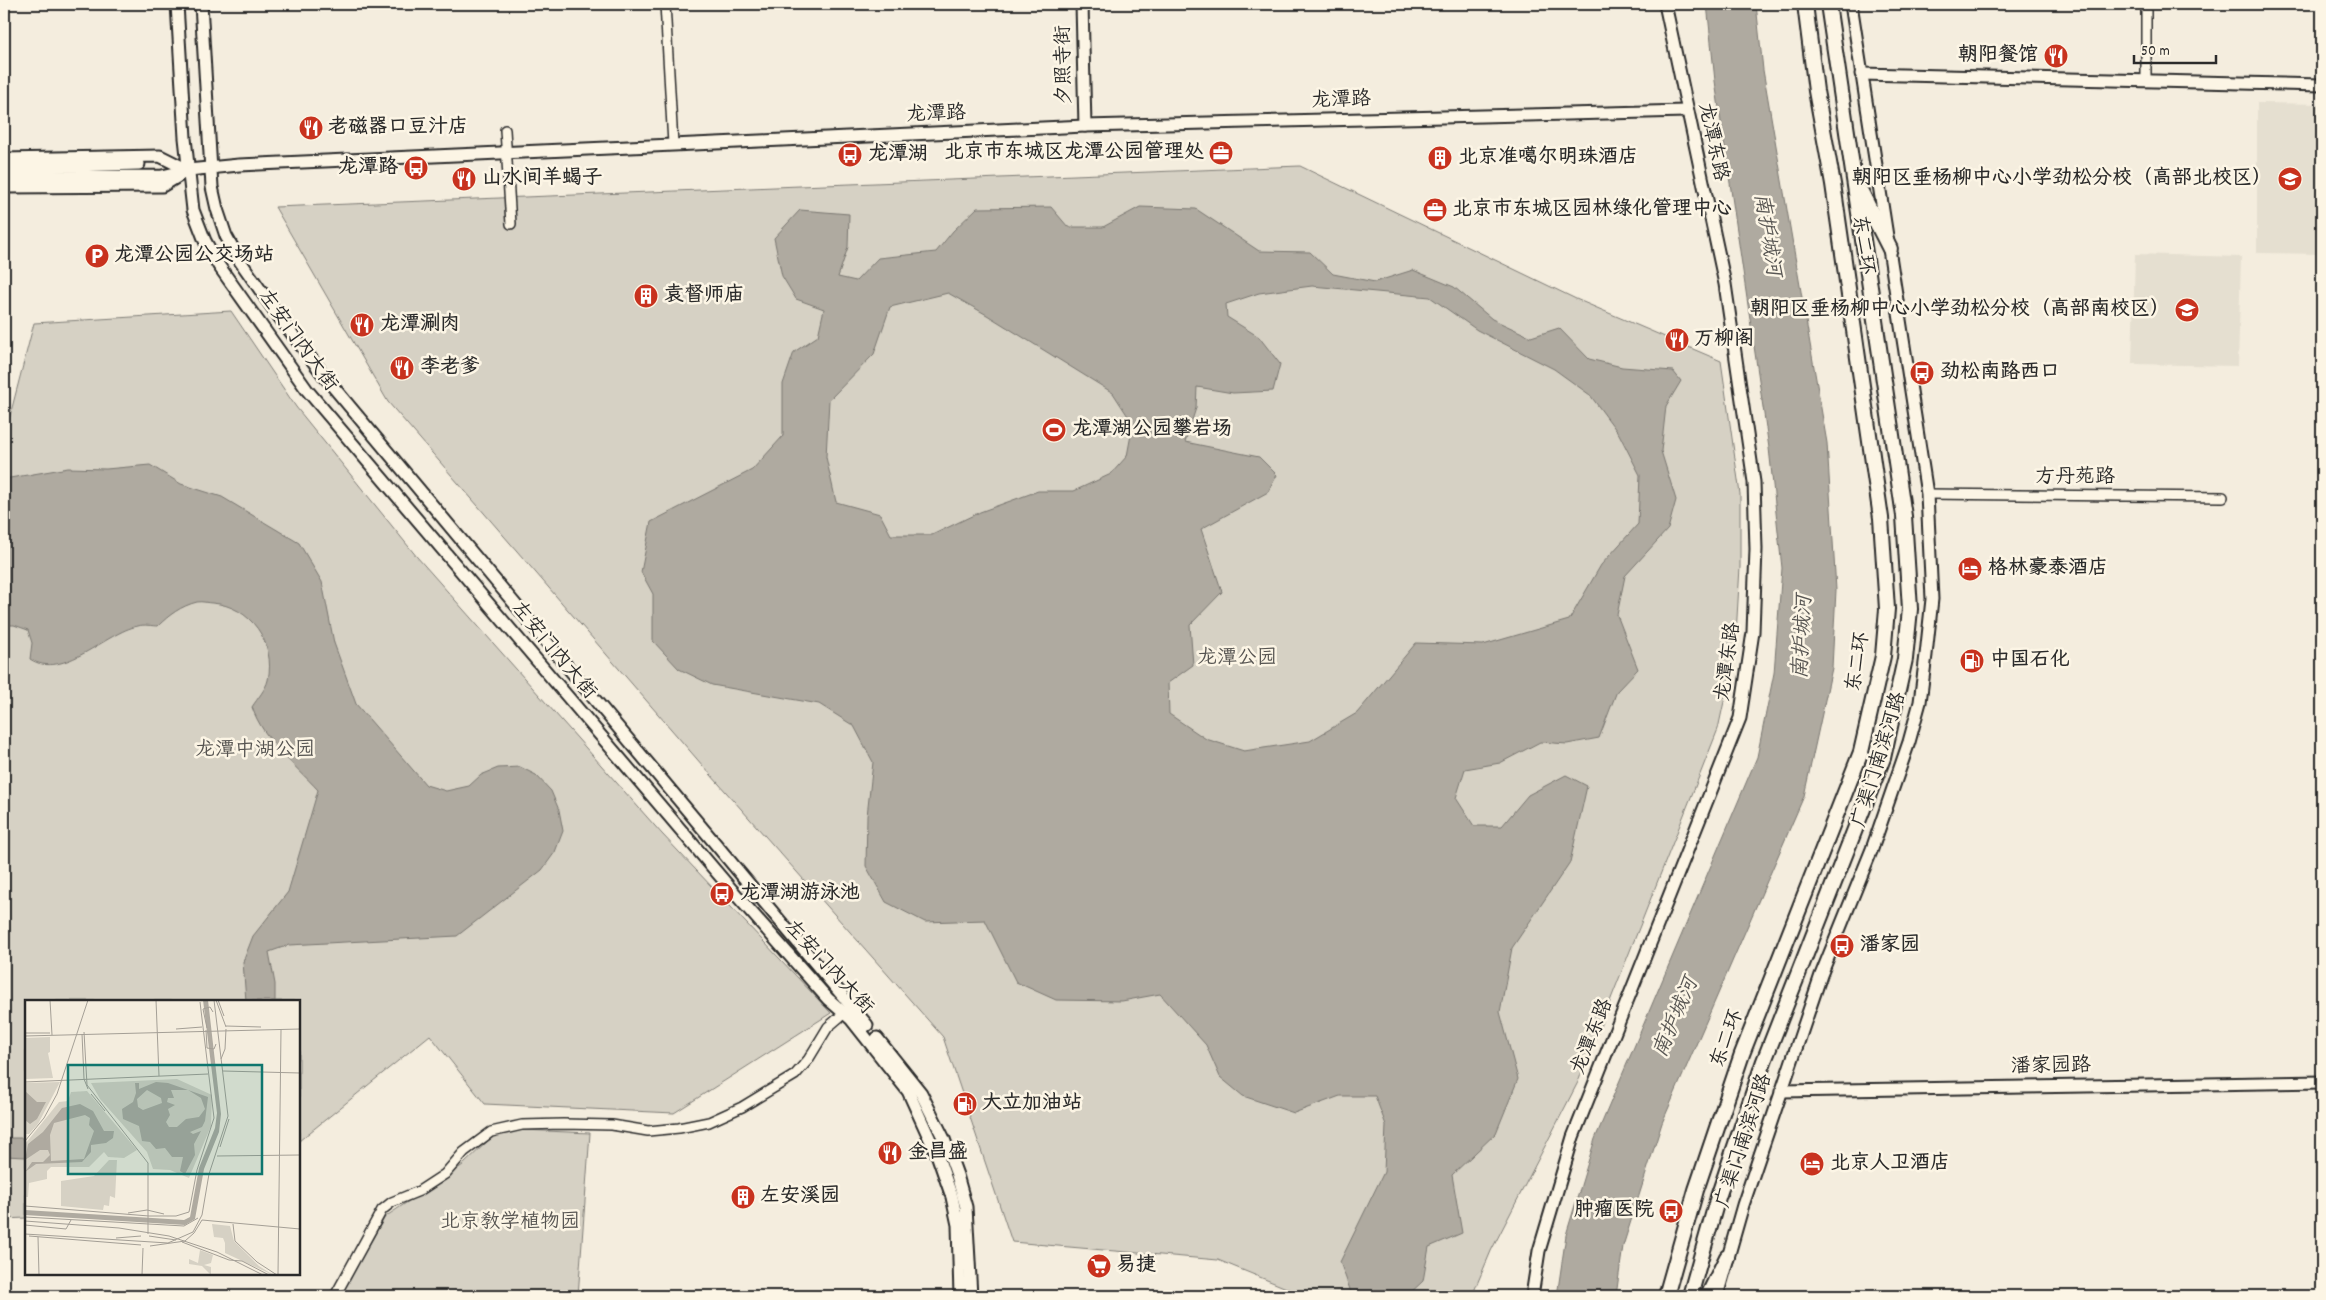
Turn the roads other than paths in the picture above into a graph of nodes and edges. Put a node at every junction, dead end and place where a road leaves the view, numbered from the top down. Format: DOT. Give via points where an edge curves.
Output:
graph roads {
  1 [pos="177,4"];
  2 [pos="201,4"];
  3 [pos="665,4"];
  4 [pos="1082,4"];
  5 [pos="1665,4"];
  6 [pos="1804,4"];
  7 [pos="1828,4"];
  8 [pos="1851,4"];
  9 [pos="2146,4"];
  10 [pos="1861,74"];
  11 [pos="2146,79"];
  12 [pos="2322,85"];
  13 [pos="1686,111"];
  14 [pos="1085,126"];
  15 [pos="505,130"];
  16 [pos="673,144"];
  17 [pos="507,151"];
  18 [pos="4,158"];
  19 [pos="4,168"];
  20 [pos="211,168"];
  21 [pos="188,170"];
  22 [pos="4,177"];
  23 [pos="1856,181"];
  24 [pos="4,187"];
  25 [pos="511,224"];
  26 [pos="1890,249"];
  27 [pos="1927,494"];
  28 [pos="2223,497"];
  29 [pos="848,1010"];
  30 [pos="2322,1082"];
  31 [pos="1781,1091"];
  32 [pos="1727,1258"];
  33 [pos="335,1296"];
  34 [pos="960,1296"];
  35 [pos="971,1296"];
  36 [pos="1532,1296"];
  37 [pos="1666,1296"];
  38 [pos="1690,1296"];
  39 [pos="1708,1296"];
  40 [pos="1717,1296"];
  1 -- 21 [label="street, 左安门内大街"];
  2 -- 20 [label="street, 左安门内大街"];
  3 -- 16 [label="street"];
  4 -- 14 [label="street, 夕照寺街"];
  5 -- 13 [label="street, 龙潭东路"];
  6 -- 37 [label="highway, 东二环" via="1881,518 1887,609 1883,656 1861,752 1742,1054 1696,1190"];
  7 -- 23 [label="highway, 东二环"];
  8 -- 10 [label="street, 广渠门南滨河路"];
  9 -- 11 [label="street"];
  10 -- 11 [label="street"];
  10 -- 26 [label="street, 广渠门南滨河路"];
  11 -- 12 [label="street"];
  13 -- 14 [label="street, 龙潭路"];
  13 -- 36 [label="street, 龙潭东路" via="1725,284 1754,482 1753,632 1740,718 1573,1137 1539,1251"];
  14 -- 16 [label="street, 龙潭路"];
  15 -- 17 [label="street"];
  16 -- 17 [label="street, 龙潭路"];
  17 -- 20 [label="street, 龙潭路"];
  17 -- 25 [label="street"];
  18 -- 21 [label="street" via="160,156"];
  19 -- 21 [label="street, 龙潭路" via="161,164"];
  20 -- 21 [label="street, 龙潭路"];
  20 -- 29 [label="street, 左安门内大街" via="217,209 226,236 283,322"];
  21 -- 22 [label="street, 龙潭路" via="162,176"];
  21 -- 24 [label="street, 龙潭路" via="162,186"];
  21 -- 29 [label="street, 左安门内大街" via="192,210 210,250 307,390 731,889 828,998"];
  23 -- 26 [label="highway"];
  23 -- 38 [label="highway, 东二环" via="1904,516 1910,610 1906,659 1883,758 1764,1061 1718,1197"];
  26 -- 27 [label="street, 广渠门南滨河路"];
  27 -- 28 [label="street, 方丹苑路"];
  27 -- 31 [label="street, 广渠门南滨河路" via="1932,599 1920,702 1872,849 1821,975"];
  29 -- 33 [label="street" via="828,1027 795,1075 709,1122 648,1131 612,1125 563,1124 522,1125 491,1132 464,1152 445,1174 382,1210"];
  29 -- 34 [label="street, 左安门内大街" via="908,1091 938,1157 958,1225"];
  29 -- 35 [label="street, 左安门内大街" via="921,1093 944,1138 966,1207"];
  30 -- 31 [label="street, 潘家园路"];
  31 -- 32 [label="street, 广渠门南滨河路"];
  32 -- 39 [label="highway"];
  32 -- 40 [label="street, 广渠门南滨河路"];
}
